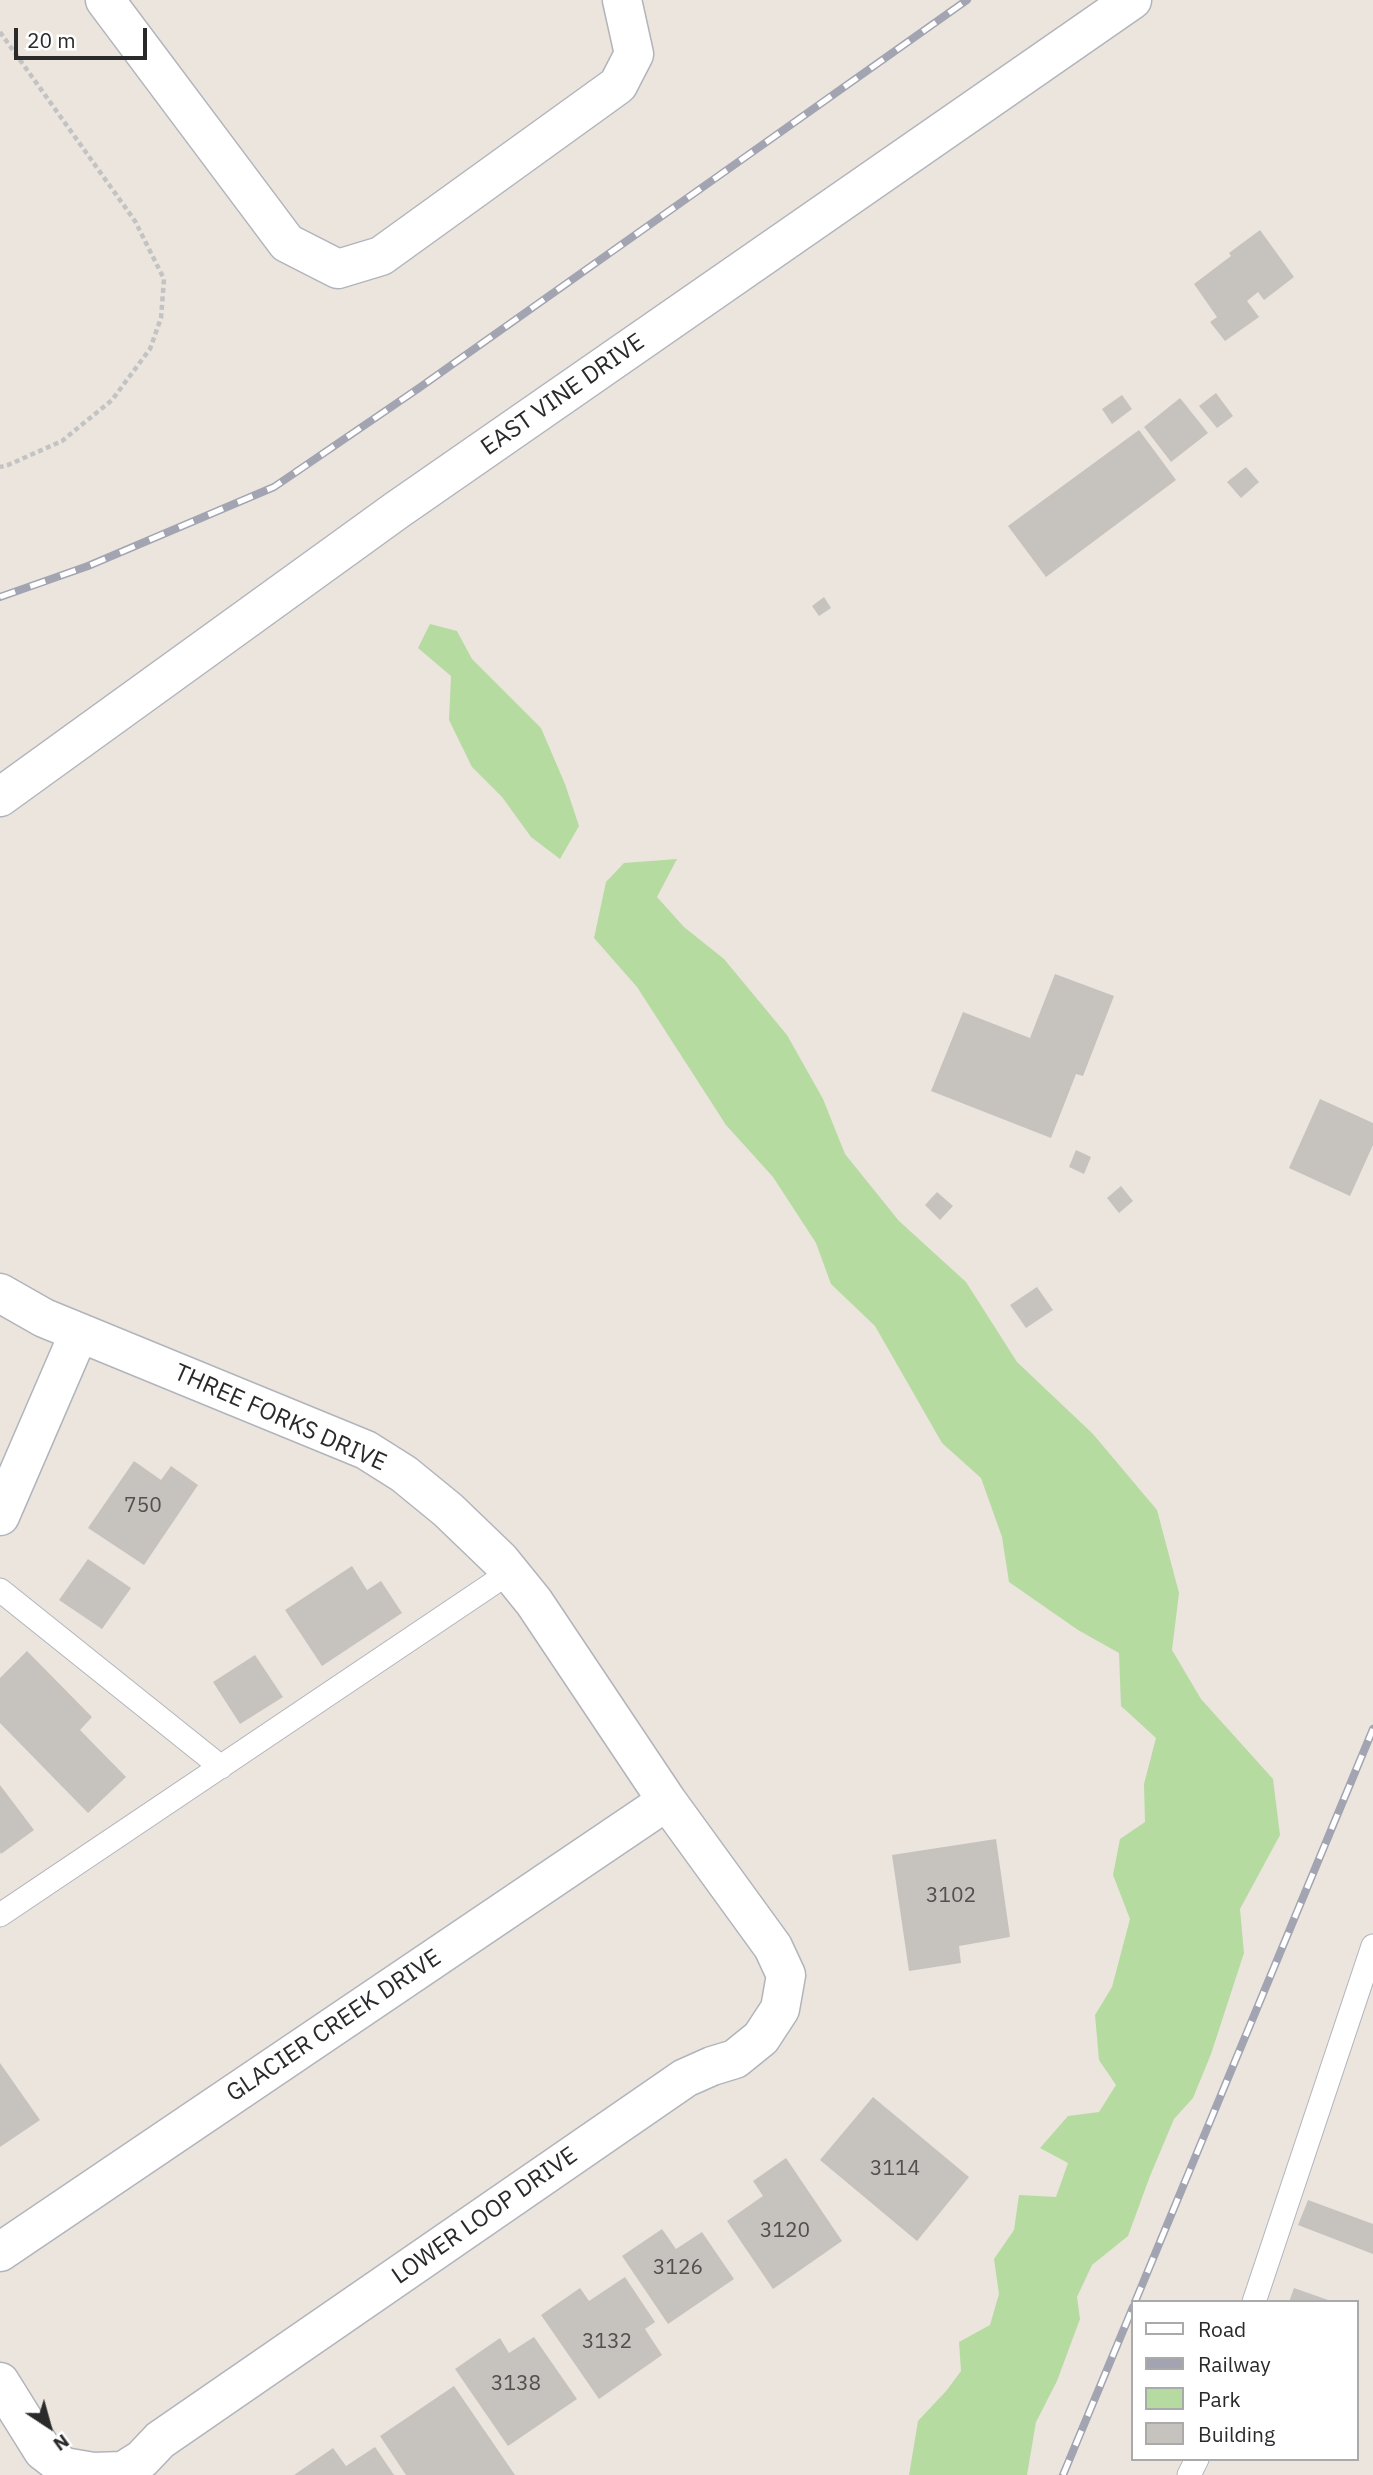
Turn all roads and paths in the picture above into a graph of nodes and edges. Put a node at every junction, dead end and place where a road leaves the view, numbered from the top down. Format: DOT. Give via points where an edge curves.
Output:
graph roads {
  1 [pos="104,0"];
  2 [pos="622,0"];
  3 [pos="1132,0"];
  4 [pos="0,32"];
  5 [pos="0,467"];
  6 [pos="0,797"];
  7 [pos="0,1293"];
  8 [pos="79,1333"];
  9 [pos="0,1517"];
  10 [pos="510,1572"];
  11 [pos="0,1590"];
  12 [pos="221,1767"];
  13 [pos="667,1801"];
  14 [pos="0,1916"];
  15 [pos="1373,1946"];
  16 [pos="0,2252"];
  17 [pos="1255,2300"];
  18 [pos="0,2382"];
  1 -- 2 [label="street" via="287,243 338,269 381,256 618,85 634,54"];
  3 -- 6 [label="street, EAST VINE DRIVE" via="397,510"];
  4 -- 5 [label="path" via="135,220 164,279 160,318 150,349 112,400 62,441"];
  7 -- 8 [label="street, THREE FORKS DRIVE"];
  8 -- 9 [label="street"];
  8 -- 10 [label="street, THREE FORKS DRIVE" via="366,1450 448,1510"];
  10 -- 12 [label="lane"];
  10 -- 13 [label="street, THREE FORKS DRIVE"];
  11 -- 12 [label="lane"];
  12 -- 14 [label="lane"];
  13 -- 16 [label="street, GLACIER CREEK DRIVE"];
  13 -- 18 [label="street, LOWER LOOP DRIVE" via="774,1947 786,1975 780,2010 761,2038 735,2059 685,2078 160,2440 123,2471 64,2467 43,2451"];
  15 -- 17 [label="lane"];
}
